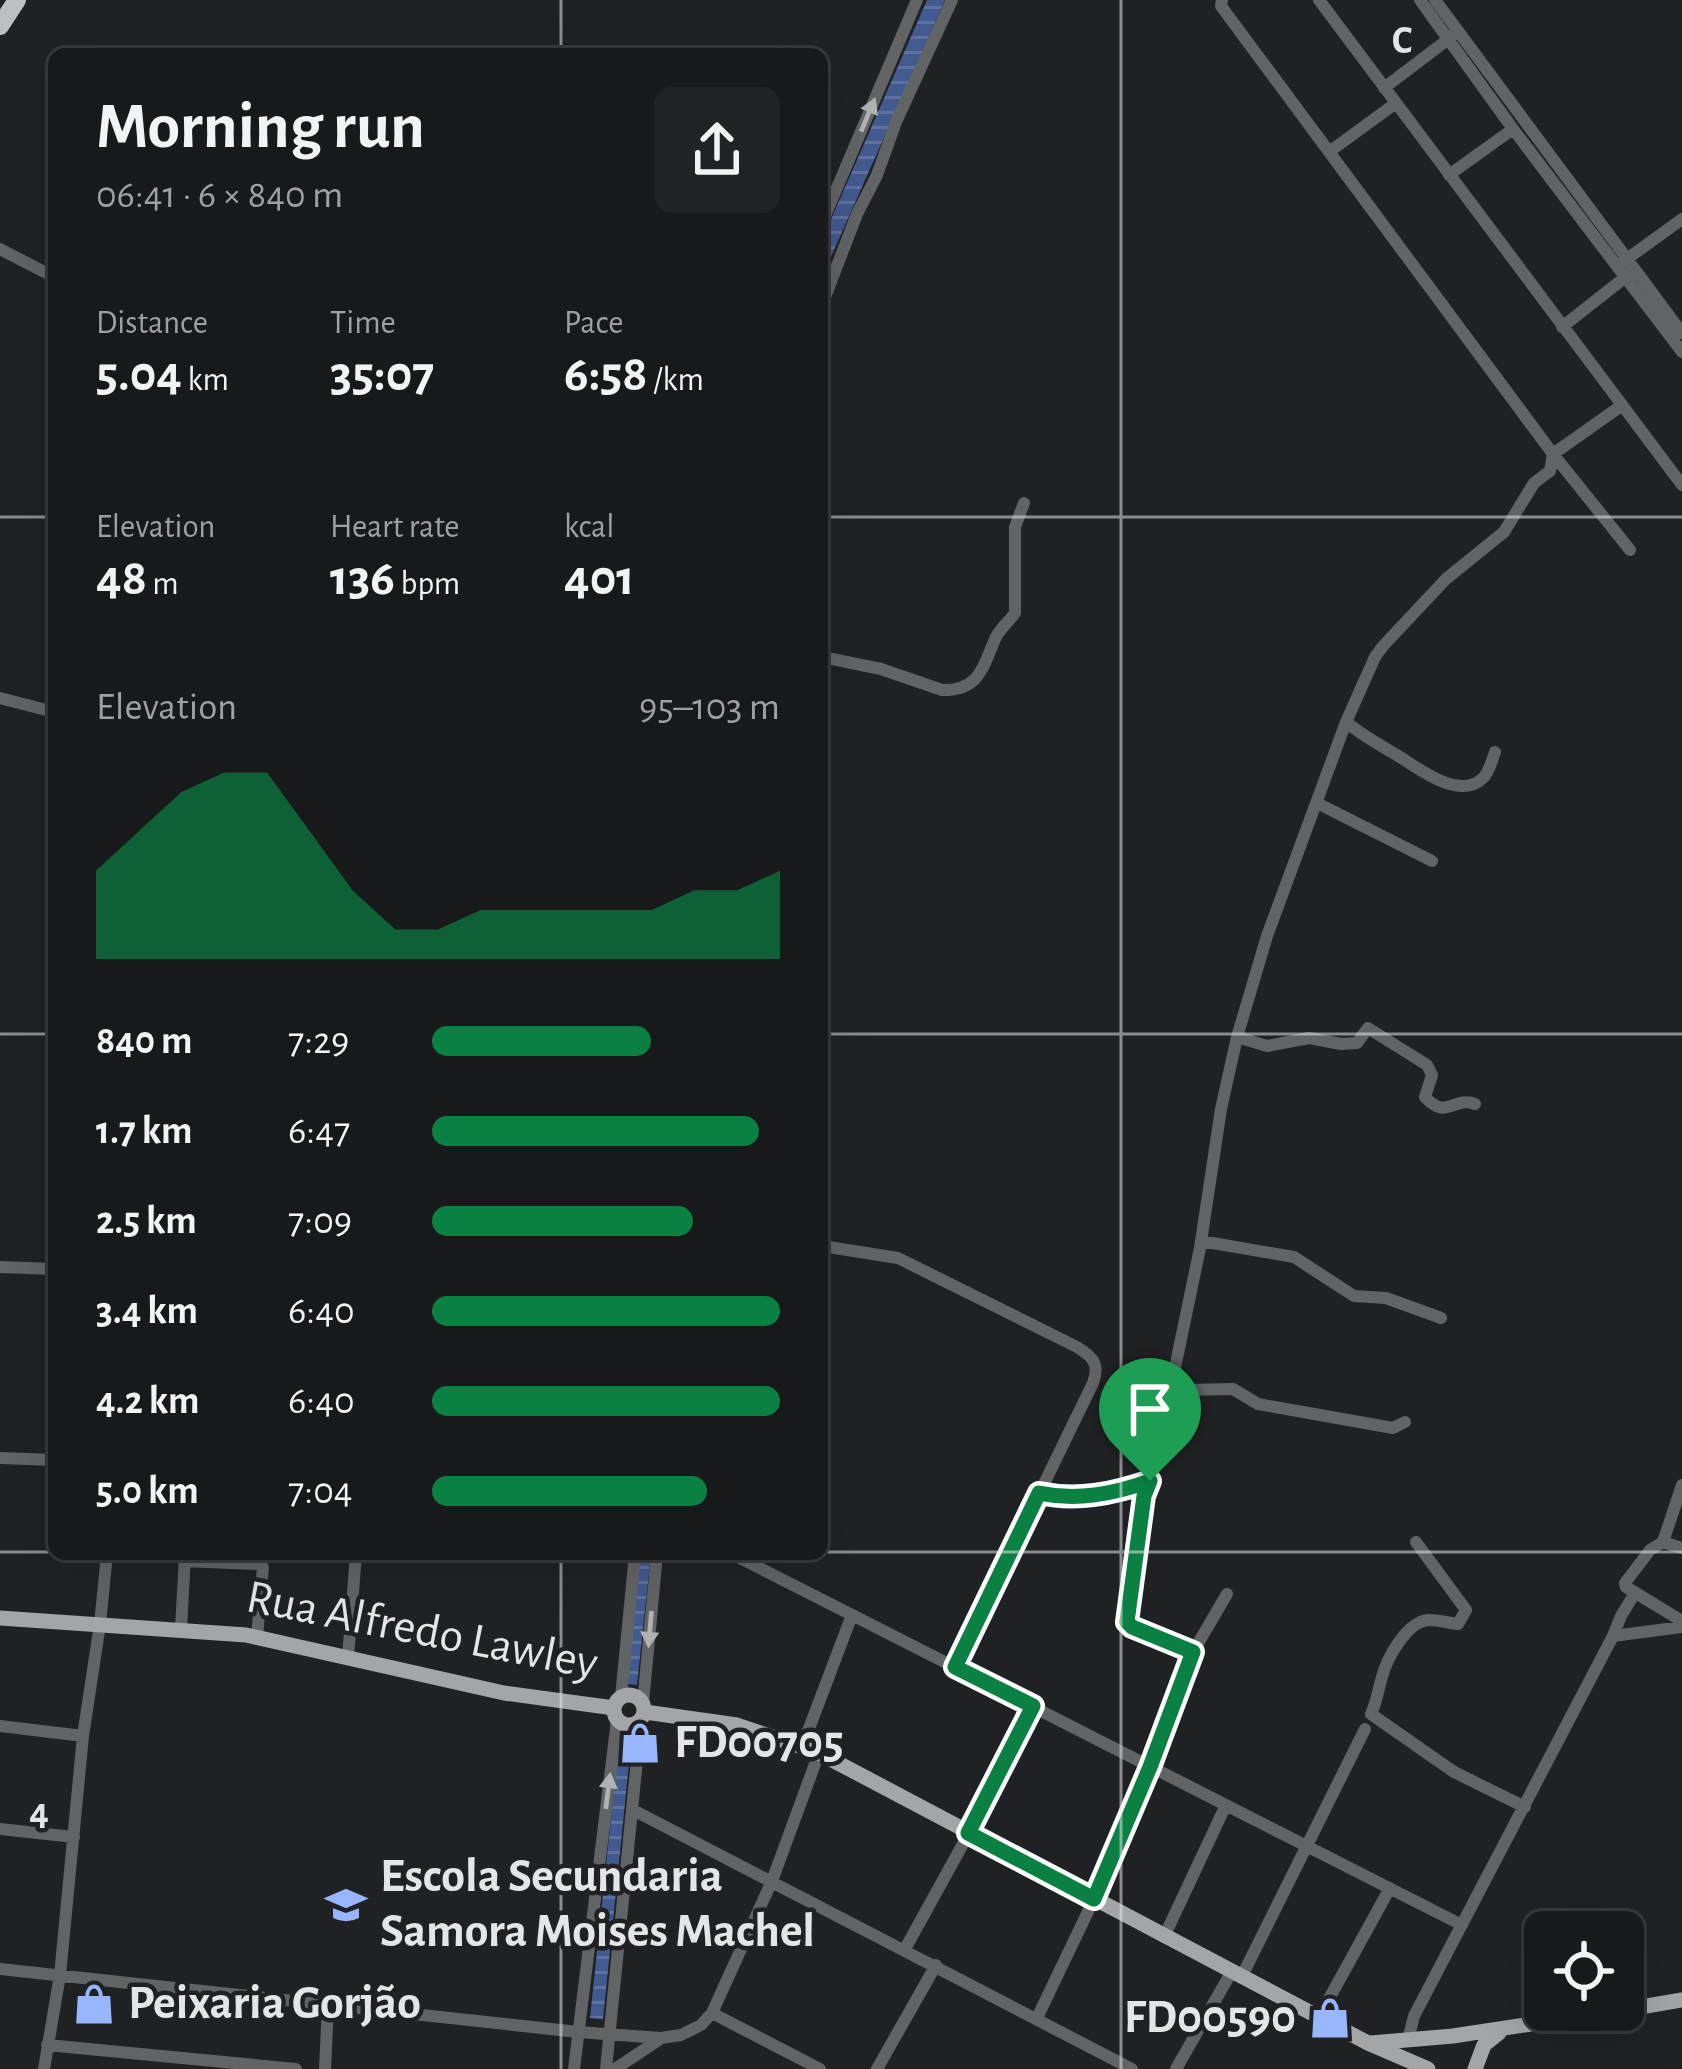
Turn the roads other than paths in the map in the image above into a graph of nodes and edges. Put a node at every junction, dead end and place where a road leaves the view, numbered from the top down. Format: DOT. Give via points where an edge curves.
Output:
graph roads {
  1 [pos="17,0"];
  2 [pos="916,0"];
  3 [pos="952,0"];
  4 [pos="1222,0"];
  5 [pos="1319,0"];
  6 [pos="1420,0"];
  7 [pos="1435,0"];
  8 [pos="0,26"];
  9 [pos="1453,35"];
  10 [pos="1384,88"];
  11 [pos="1396,103"];
  12 [pos="1513,129"];
  13 [pos="1329,152"];
  14 [pos="1448,175"];
  15 [pos="1574,199"];
  16 [pos="828,209"];
  17 [pos="1682,219"];
  18 [pos="0,249"];
  19 [pos="1626,268"];
  20 [pos="48,274"];
  21 [pos="828,289"];
  22 [pos="1562,326"];
  23 [pos="1681,343"];
  24 [pos="1621,406"];
  25 [pos="1553,454"];
  26 [pos="1682,485"];
  27 [pos="1024,503"];
  28 [pos="1630,550"];
  29 [pos="828,658"];
  30 [pos="0,698"];
  31 [pos="48,710"];
  32 [pos="1346,722"];
  33 [pos="1495,752"];
  34 [pos="1317,803"];
  35 [pos="1432,861"];
  36 [pos="1237,1037"];
  37 [pos="1475,1104"];
  38 [pos="1201,1241"];
  39 [pos="828,1247"];
  40 [pos="0,1267"];
  41 [pos="48,1269"];
  42 [pos="1441,1318"];
  43 [pos="1171,1387"];
  44 [pos="1406,1422"];
  45 [pos="0,1458"];
  46 [pos="48,1460"];
  47 [pos="1150,1481"];
  48 [pos="1682,1485"];
  49 [pos="1039,1493"];
  50 [pos="1416,1541"];
  51 [pos="1663,1542"];
  52 [pos="1682,1548"];
  53 [pos="106,1560"];
  54 [pos="185,1560"];
  55 [pos="217,1560"];
  56 [pos="356,1560"];
  57 [pos="634,1560"];
  58 [pos="656,1560"];
  59 [pos="744,1560"];
  60 [pos="1635,1593"];
  61 [pos="1227,1594"];
  62 [pos="852,1615"];
  63 [pos="0,1618"];
  64 [pos="100,1624"];
  65 [pos="1682,1624"];
  66 [pos="181,1629"];
  67 [pos="1613,1636"];
  68 [pos="257,1637"];
  69 [pos="1193,1652"];
  70 [pos="348,1657"];
  71 [pos="955,1667"];
  72 [pos="1033,1706"];
  73 [pos="617,1708"];
  74 [pos="643,1712"];
  75 [pos="0,1726"];
  76 [pos="1365,1730"];
  77 [pos="83,1736"];
  78 [pos="810,1750"];
  79 [pos="1150,1767"];
  80 [pos="1225,1807"];
  81 [pos="1525,1807"];
  82 [pos="633,1810"];
  83 [pos="0,1829"];
  84 [pos="968,1833"];
  85 [pos="74,1837"];
  86 [pos="1306,1847"];
  87 [pos="772,1881"];
  88 [pos="1390,1888"];
  89 [pos="1094,1899"];
  90 [pos="1462,1925"];
  91 [pos="1164,1937"];
  92 [pos="905,1949"];
  93 [pos="935,1965"];
  94 [pos="0,1969"];
  95 [pos="1237,1974"];
  96 [pos="60,1975"];
  97 [pos="1682,2000"];
  98 [pos="328,2005"];
  99 [pos="1644,2006"];
  100 [pos="712,2013"];
  101 [pos="1319,2017"];
  102 [pos="1037,2018"];
  103 [pos="1524,2025"];
  104 [pos="1506,2028"];
  105 [pos="578,2032"];
  106 [pos="610,2035"];
  107 [pos="1453,2036"];
  108 [pos="661,2038"];
  109 [pos="1408,2040"];
  110 [pos="1368,2043"];
  111 [pos="47,2045"];
  112 [pos="1392,2061"];
  113 [pos="1478,2064"];
  114 [pos="44,2069"];
  115 [pos="296,2069"];
  116 [pos="325,2069"];
  117 [pos="574,2069"];
  118 [pos="610,2069"];
  119 [pos="820,2069"];
  120 [pos="877,2069"];
  121 [pos="1132,2069"];
  122 [pos="1176,2069"];
  123 [pos="1428,2069"];
  1 -- 8 [label="highway"];
  16 -- 2 [label="street, one-way"];
  3 -- 21 [label="street"];
  4 -- 13 [label="street"];
  5 -- 10 [label="street"];
  6 -- 9 [label="street"];
  7 -- 9 [label="street"];
  9 -- 10 [label="street"];
  9 -- 12 [label="street"];
  9 -- 15 [label="street"];
  10 -- 11 [label="street"];
  11 -- 13 [label="street"];
  11 -- 14 [label="street"];
  12 -- 14 [label="street"];
  12 -- 15 [label="street"];
  13 -- 25 [label="street"];
  14 -- 22 [label="street"];
  15 -- 19 [label="street"];
  17 -- 19 [label="street"];
  18 -- 20 [label="street"];
  19 -- 22 [label="street"];
  19 -- 23 [label="street"];
  22 -- 24 [label="street"];
  24 -- 25 [label="street"];
  24 -- 26 [label="street"];
  25 -- 28 [label="street"];
  25 -- 32 [label="street" via="1550,471 1504,532 1383,646"];
  27 -- 29 [label="street" via="1014,536 1015,613 972,682 942,690"];
  30 -- 31 [label="street"];
  32 -- 33 [label="street" via="1437,781 1478,782"];
  32 -- 34 [label="street"];
  34 -- 35 [label="street"];
  34 -- 36 [label="street"];
  36 -- 37 [label="street" via="1268,1046 1309,1038 1358,1043 1368,1028 1426,1065 1432,1075 1425,1096 1438,1108"];
  36 -- 38 [label="street"];
  38 -- 42 [label="street" via="1294,1257 1354,1296 1397,1300"];
  38 -- 43 [label="street"];
  39 -- 49 [label="street" via="898,1258 1096,1363"];
  40 -- 41 [label="street"];
  43 -- 44 [label="street" via="1233,1389 1258,1404 1393,1428"];
  43 -- 47 [label="street"];
  45 -- 46 [label="street"];
  47 -- 49 [label="street" via="1092,1496"];
  47 -- 69 [label="street" via="1127,1622"];
  48 -- 51 [label="street"];
  49 -- 71 [label="street"];
  50 -- 81 [label="street" via="1466,1610 1458,1624 1425,1619 1398,1643 1372,1714 1454,1772"];
  51 -- 52 [label="street"];
  51 -- 60 [label="street" via="1624,1583"];
  53 -- 64 [label="street"];
  54 -- 66 [label="street"];
  55 -- 68 [label="street" via="263,1567"];
  56 -- 70 [label="street"];
  57 -- 73 [label="street"];
  58 -- 74 [label="street, one-way"];
  59 -- 62 [label="street"];
  60 -- 65 [label="street"];
  60 -- 67 [label="street"];
  61 -- 69 [label="street"];
  62 -- 71 [label="street"];
  62 -- 78 [label="street"];
  63 -- 64 [label="main road, Rua Alfredo Lawley"];
  64 -- 66 [label="main road, Rua Alfredo Lawley"];
  64 -- 77 [label="street"];
  65 -- 67 [label="street"];
  66 -- 68 [label="main road, Rua Alfredo Lawley"];
  67 -- 81 [label="street"];
  68 -- 70 [label="main road, Rua Alfredo Lawley"];
  69 -- 79 [label="street"];
  70 -- 73 [label="main road, Rua Alfredo Lawley" via="504,1693"];
  71 -- 72 [label="street"];
  72 -- 79 [label="street"];
  72 -- 84 [label="street"];
  73 -- 74 [label="main road" via="629,1725"];
  73 -- 74 [label="main road" via="634,1695"];
  105 -- 73 [label="street, one-way"];
  74 -- 78 [label="main road, Rua Alfredo Lawley" via="737,1725"];
  74 -- 82 [label="street"];
  75 -- 77 [label="street"];
  76 -- 86 [label="street"];
  77 -- 85 [label="street"];
  78 -- 84 [label="main road, Rua Alfredo Lawley"];
  78 -- 87 [label="street"];
  79 -- 80 [label="street"];
  79 -- 89 [label="street"];
  80 -- 86 [label="street"];
  80 -- 91 [label="street"];
  81 -- 90 [label="street"];
  82 -- 87 [label="street"];
  82 -- 106 [label="street"];
  83 -- 85 [label="street"];
  84 -- 89 [label="main road, Rua Alfredo Lawley"];
  84 -- 92 [label="street"];
  85 -- 96 [label="street"];
  86 -- 88 [label="street"];
  86 -- 95 [label="street"];
  87 -- 92 [label="street"];
  87 -- 100 [label="street"];
  88 -- 90 [label="street"];
  88 -- 101 [label="street"];
  89 -- 91 [label="main road, Rua Alfredo Lawley"];
  89 -- 102 [label="street"];
  90 -- 109 [label="street"];
  91 -- 95 [label="main road, Rua Alfredo Lawley"];
  92 -- 93 [label="street"];
  93 -- 102 [label="street"];
  93 -- 120 [label="street"];
  94 -- 96 [label="street"];
  95 -- 101 [label="main road, Rua Alfredo Lawley"];
  95 -- 122 [label="street"];
  96 -- 98 [label="street"];
  96 -- 111 [label="street"];
  97 -- 99 [label="main road"];
  98 -- 105 [label="street"];
  98 -- 116 [label="street"];
  100 -- 108 [label="street" via="692,2031"];
  100 -- 119 [label="street"];
  101 -- 110 [label="main road, Rua Alfredo Lawley"];
  102 -- 121 [label="street"];
  103 -- 104 [label="main road"];
  104 -- 107 [label="main road"];
  104 -- 113 [label="main road" via="1487,2040"];
  105 -- 106 [label="street"];
  105 -- 117 [label="street"];
  106 -- 108 [label="street"];
  106 -- 118 [label="street"];
  107 -- 109 [label="main road"];
  107 -- 113 [label="main road" via="1470,2042"];
  108 -- 118 [label="street"];
  109 -- 110 [label="main road"];
  109 -- 112 [label="main road"];
  110 -- 112 [label="main road, Rua Alfredo Lawley"];
  111 -- 114 [label="street"];
  111 -- 115 [label="street"];
  112 -- 123 [label="main road, Rua Alfredo Lawley"];
}
